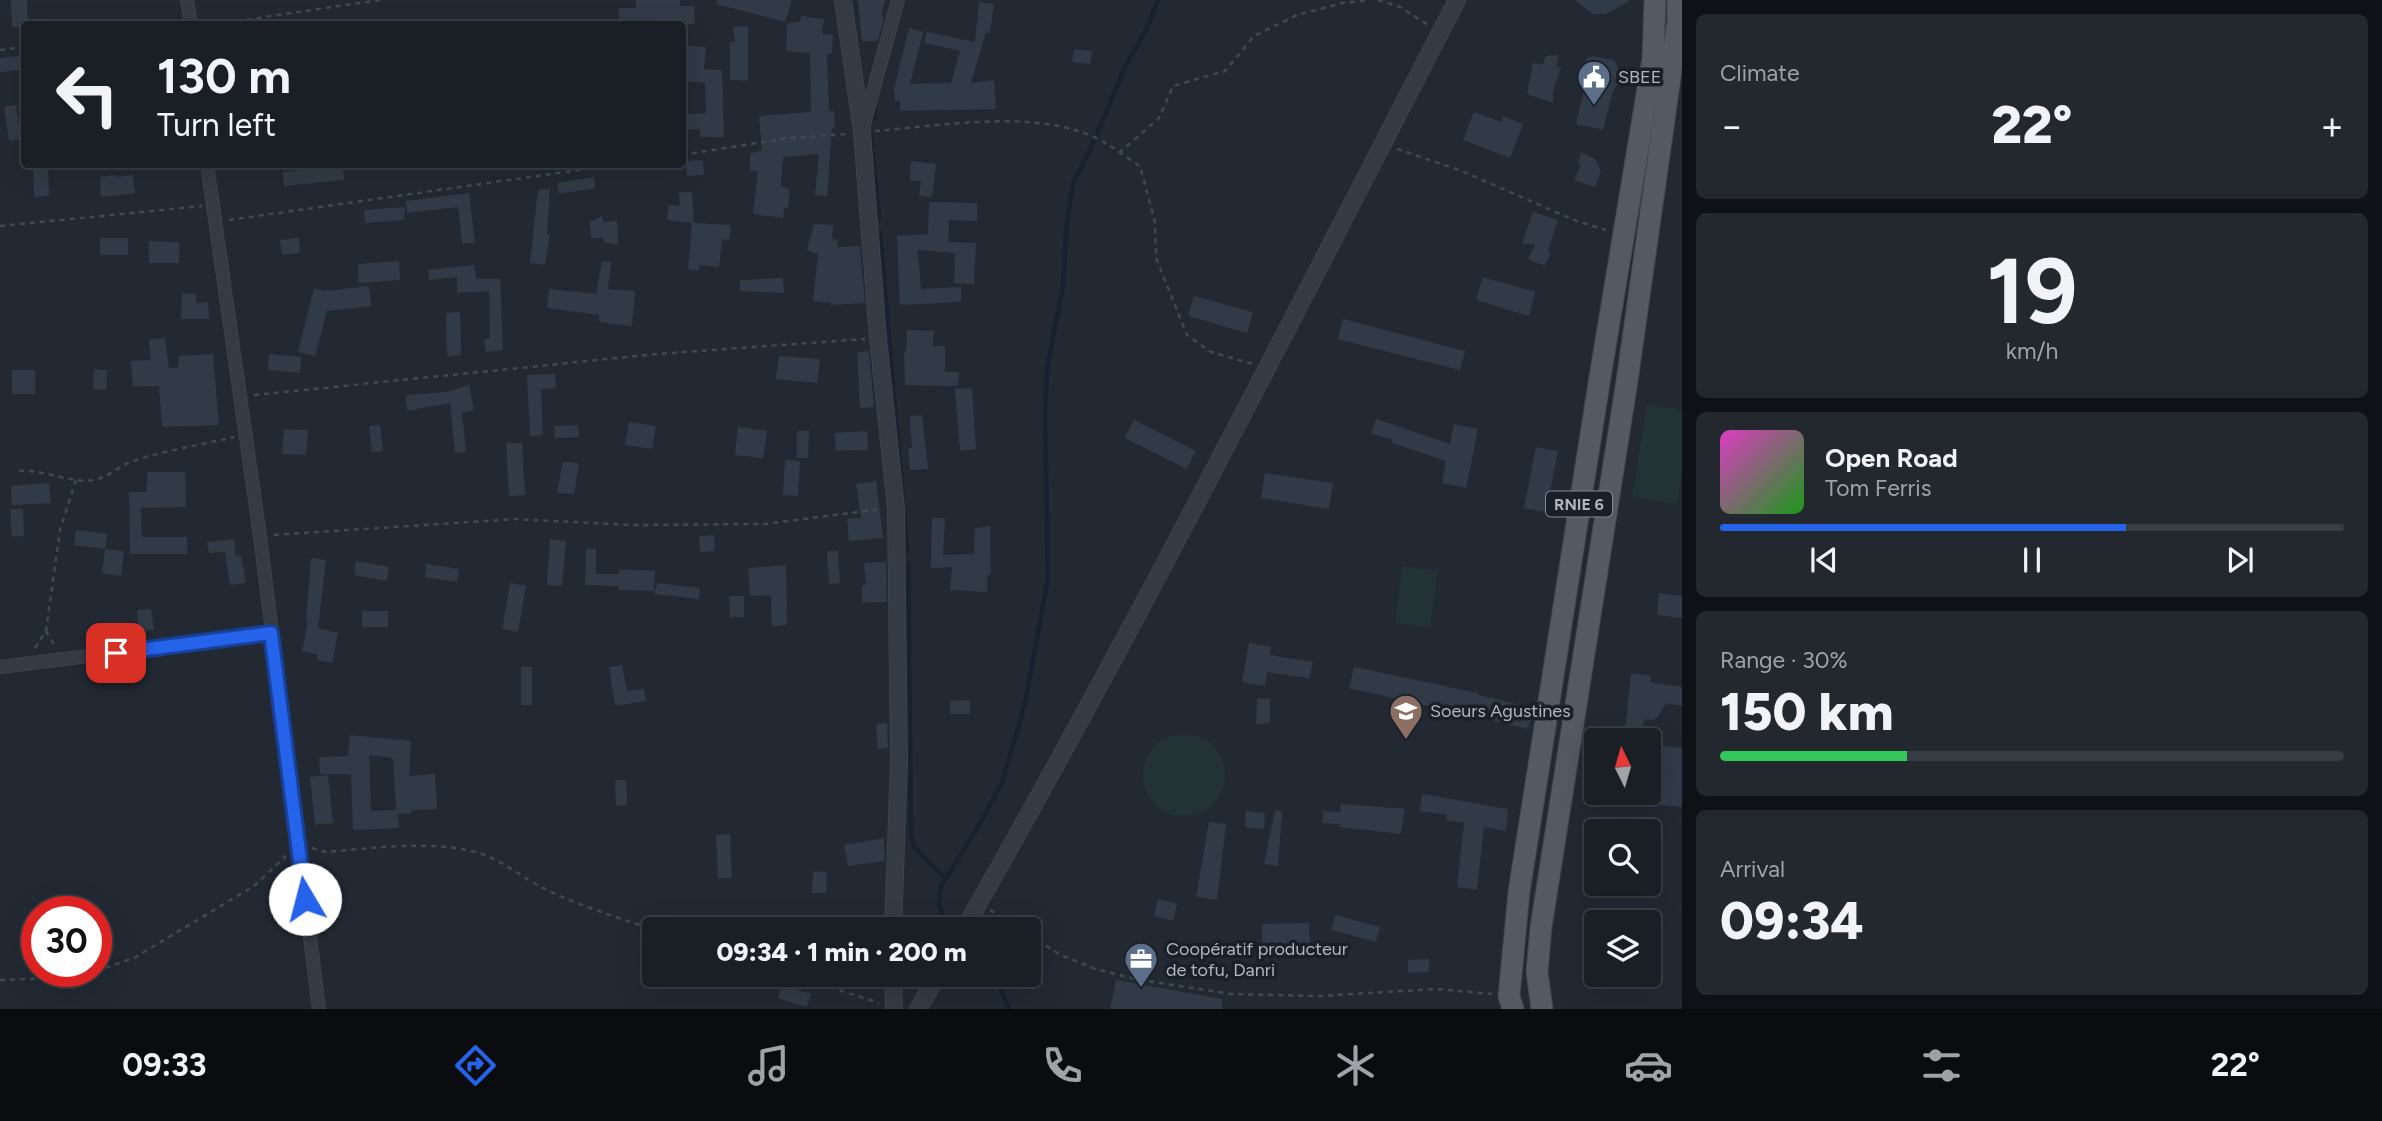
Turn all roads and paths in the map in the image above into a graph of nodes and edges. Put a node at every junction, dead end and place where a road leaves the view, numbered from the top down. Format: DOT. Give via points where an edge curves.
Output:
graph roads {
  1 [pos="187,0"];
  2 [pos="380,0"];
  3 [pos="843,0"];
  4 [pos="898,0"];
  5 [pos="1370,0"];
  6 [pos="1378,0"];
  7 [pos="1457,0"];
  8 [pos="1655,0"];
  9 [pos="1678,0"];
  10 [pos="190,21"];
  11 [pos="237,21"];
  12 [pos="1440,34"];
  13 [pos="21,47"];
  14 [pos="0,50"];
  15 [pos="862,132"];
  16 [pos="1384,144"];
  17 [pos="1119,153"];
  18 [pos="686,154"];
  19 [pos="208,168"];
  20 [pos="593,168"];
  21 [pos="212,204"];
  22 [pos="215,222"];
  23 [pos="0,226"];
  24 [pos="1624,235"];
  25 [pos="878,338"];
  26 [pos="1266,368"];
  27 [pos="239,397"];
  28 [pos="244,435"];
  29 [pos="19,471"];
  30 [pos="76,480"];
  31 [pos="896,508"];
  32 [pos="260,536"];
  33 [pos="271,633"];
  34 [pos="22,665"];
  35 [pos="0,667"];
  36 [pos="298,845"];
  37 [pos="978,903"];
  38 [pos="893,917"];
  39 [pos="970,917"];
  40 [pos="1000,917"];
  41 [pos="642,926"];
  42 [pos="1041,943"];
  43 [pos="112,966"];
  44 [pos="21,978"];
  45 [pos="0,979"];
  46 [pos="828,987"];
  47 [pos="893,987"];
  48 [pos="930,987"];
  49 [pos="1511,1002"];
  50 [pos="319,1009"];
  51 [pos="893,1009"];
  52 [pos="918,1009"];
  53 [pos="1542,1009"];
  1 -- 10 [label="street"];
  2 -- 11 [label="path"];
  3 -- 15 [label="street"];
  4 -- 15 [label="street"];
  5 -- 17 [label="path" via="1297,15 1254,36 1225,71 1173,86 1158,118"];
  6 -- 12 [label="path" via="1400,7"];
  7 -- 12 [label="street"];
  8 -- 24 [label="main road, RNIE 6" via="1654,58"];
  9 -- 53 [label="main road, RNIE 6" via="1627,381 1541,927 1537,972"];
  12 -- 16 [label="street"];
  13 -- 14 [label="path"];
  15 -- 17 [label="path" via="1027,122 1069,129"];
  15 -- 18 [label="path"];
  15 -- 25 [label="street"];
  16 -- 24 [label="path" via="1462,171 1574,220"];
  16 -- 26 [label="street"];
  17 -- 26 [label="path" via="1140,166 1155,222 1156,258 1187,335 1211,352"];
  19 -- 21 [label="street"];
  20 -- 22 [label="path"];
  21 -- 22 [label="street"];
  21 -- 23 [label="path"];
  22 -- 27 [label="street"];
  24 -- 49 [label="main road, RNIE 6" via="1519,892"];
  25 -- 27 [label="path" via="657,354"];
  25 -- 31 [label="street"];
  26 -- 37 [label="street"];
  27 -- 28 [label="street"];
  28 -- 30 [label="path" via="149,456 93,480"];
  28 -- 32 [label="street"];
  29 -- 30 [label="path" via="44,471"];
  30 -- 34 [label="path" via="61,530 46,631"];
  31 -- 32 [label="path" via="764,524 635,525 515,519"];
  31 -- 38 [label="street" via="899,761"];
  32 -- 33 [label="street"];
  33 -- 34 [label="street"];
  33 -- 36 [label="street"];
  34 -- 35 [label="street"];
  36 -- 41 [label="path" via="326,852 429,845 461,849 485,855 584,907"];
  36 -- 43 [label="path" via="254,886 134,958"];
  36 -- 50 [label="street"];
  37 -- 39 [label="street"];
  37 -- 40 [label="path"];
  42 -- 49 [label="path" via="1095,969 1231,994 1319,996 1436,989"];
  44 -- 45 [label="path"];
  46 -- 51 [label="path"];
  47 -- 51 [label="street"];
  48 -- 52 [label="street"];
}
